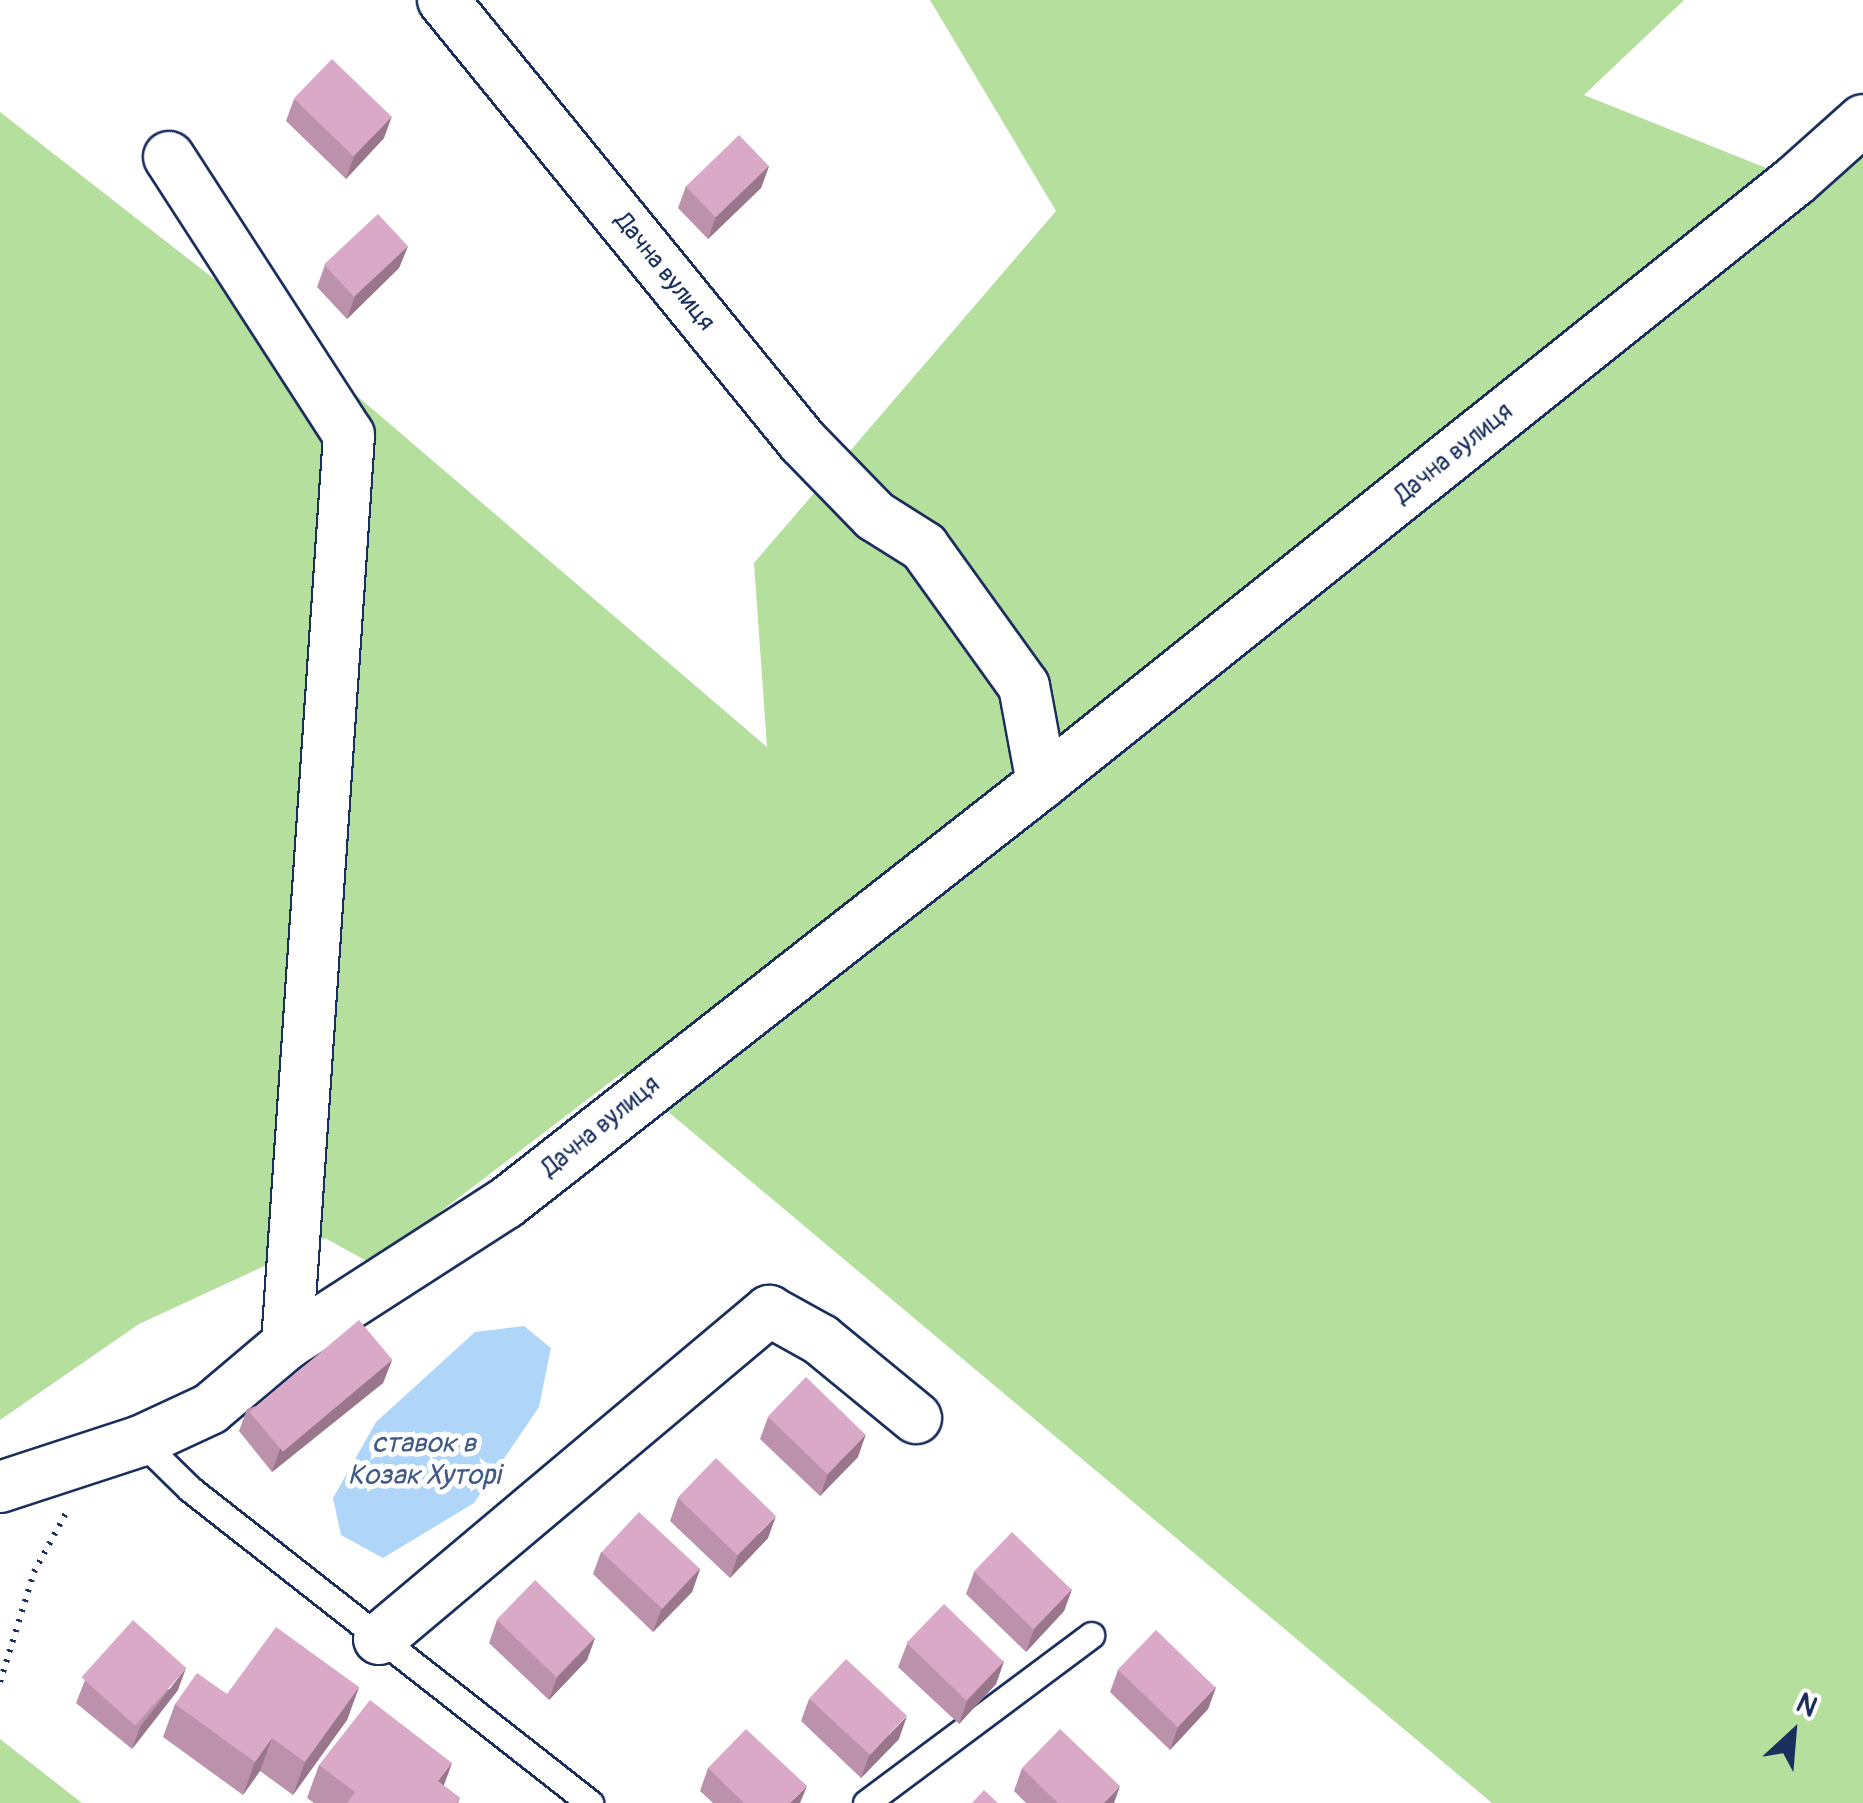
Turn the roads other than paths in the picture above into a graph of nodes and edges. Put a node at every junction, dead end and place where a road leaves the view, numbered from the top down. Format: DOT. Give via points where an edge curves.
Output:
graph roads {
  1 [pos="443,0"];
  2 [pos="1863,120"];
  3 [pos="169,157"];
  4 [pos="1042,783"];
  5 [pos="287,1344"];
  6 [pos="916,1418"];
  7 [pos="119,1448"];
  8 [pos="0,1486"];
  9 [pos="1091,1635"];
  10 [pos="379,1639"];
  11 [pos="590,1803"];
  12 [pos="866,1803"];
  1 -- 4 [label="street, Дачна вулиця" via="802,441 875,516 924,547 1024,686"];
  2 -- 4 [label="street, Дачна вулиця"];
  3 -- 5 [label="street" via="349,434"];
  4 -- 5 [label="street, Дачна вулиця" via="506,1204"];
  5 -- 7 [label="street, Дачна вулиця" via="210,1409"];
  6 -- 10 [label="street" via="821,1340 769,1311"];
  7 -- 8 [label="street, Дачна вулиця"];
  7 -- 10 [label="lane" via="190,1490"];
  9 -- 12 [label="lane"];
  10 -- 11 [label="lane"];
}
